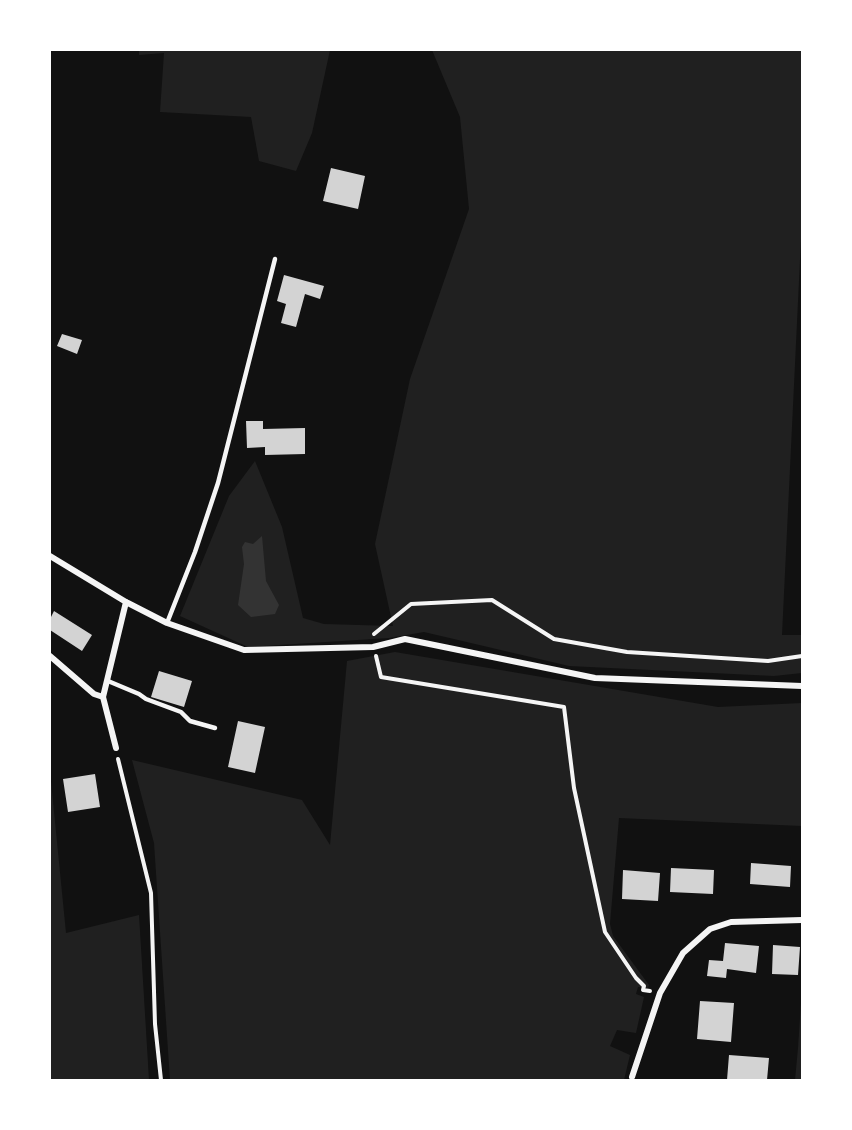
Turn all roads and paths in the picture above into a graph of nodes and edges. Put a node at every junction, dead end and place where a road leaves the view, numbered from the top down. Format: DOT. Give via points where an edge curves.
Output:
graph roads {
  1 [pos="275,260"];
  2 [pos="50,556"];
  3 [pos="126,602"];
  4 [pos="167,623"];
  5 [pos="357,647"];
  6 [pos="373,647"];
  7 [pos="50,656"];
  8 [pos="802,656"];
  9 [pos="108,681"];
  10 [pos="802,686"];
  11 [pos="104,697"];
  12 [pos="215,728"];
  13 [pos="116,748"];
  14 [pos="802,921"];
  15 [pos="660,993"];
  16 [pos="632,1079"];
  17 [pos="161,1080"];
  1 -- 4 [label="lane" via="218,483"];
  2 -- 3 [label="street"];
  3 -- 4 [label="street"];
  3 -- 9 [label="street"];
  4 -- 5 [label="street" via="244,650"];
  5 -- 6 [label="street"];
  5 -- 8 [label="path" via="411,604 492,600 554,639 627,652 768,661"];
  6 -- 10 [label="street" via="405,639 595,678"];
  6 -- 15 [label="path" via="381,677 564,707 574,788 605,932 644,986 643,990"];
  7 -- 11 [label="street" via="94,694"];
  9 -- 11 [label="street"];
  9 -- 12 [label="lane" via="181,712 190,721"];
  11 -- 13 [label="street"];
  13 -- 17 [label="path" via="151,893 155,1024"];
  14 -- 15 [label="street" via="731,922 710,929 682,953"];
  15 -- 16 [label="street"];
}
